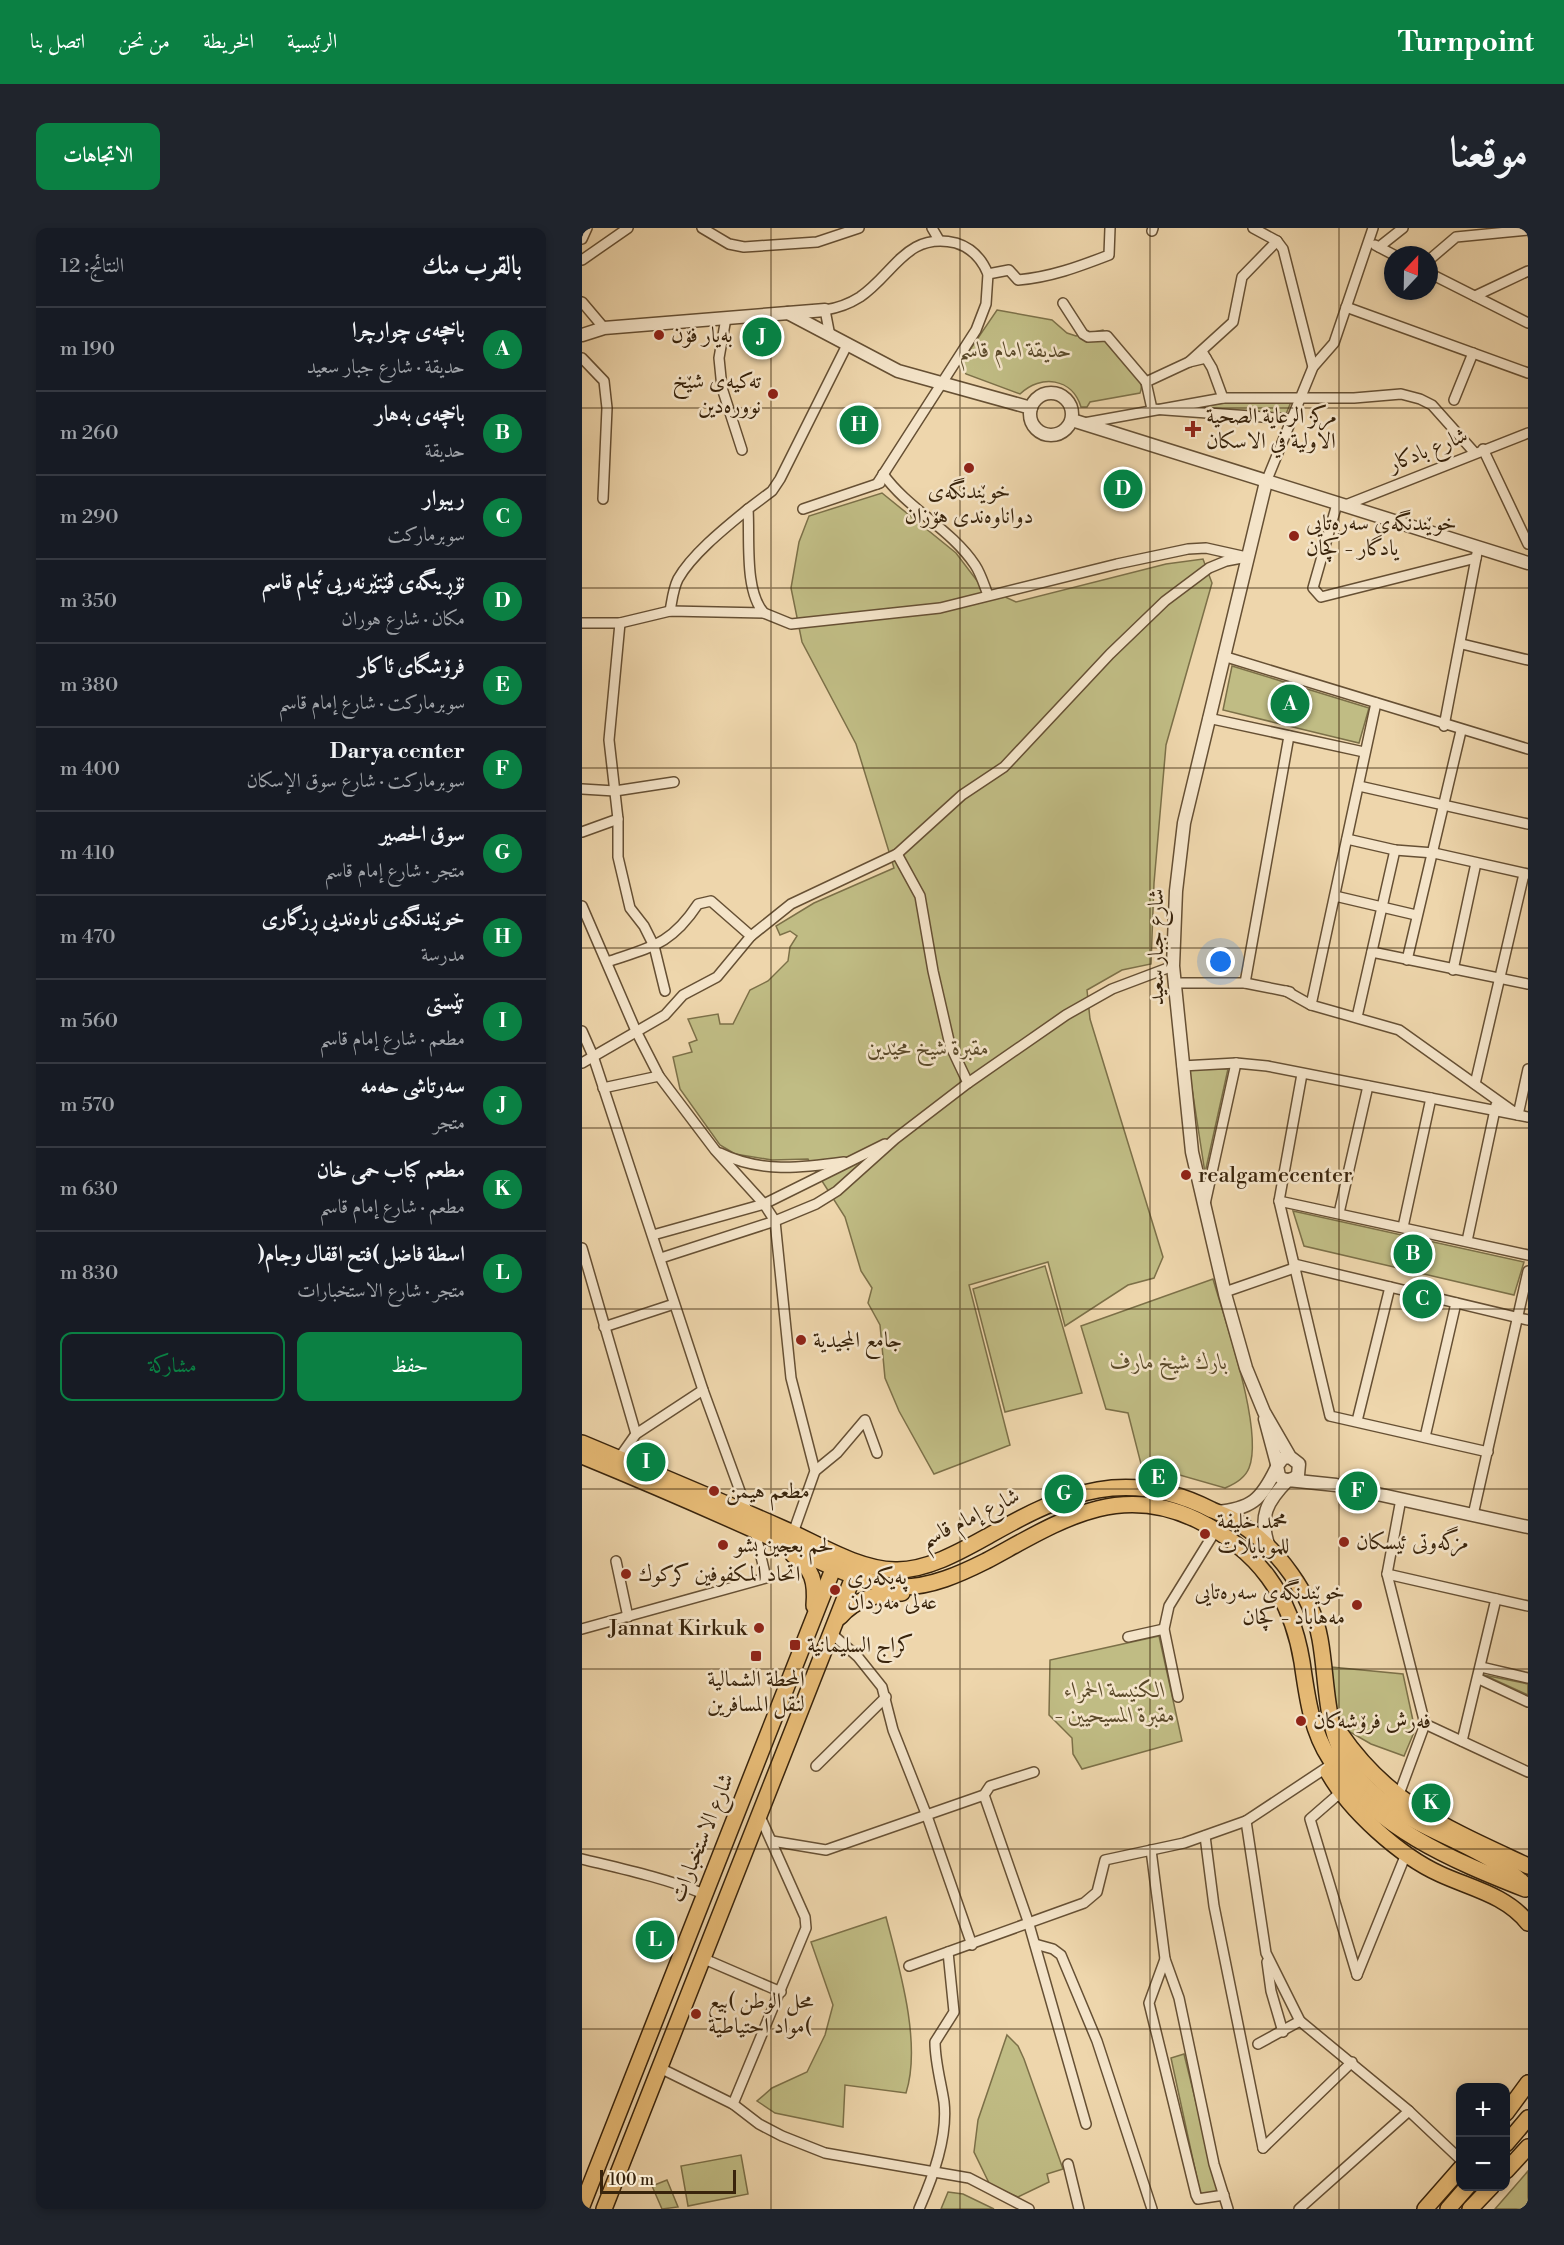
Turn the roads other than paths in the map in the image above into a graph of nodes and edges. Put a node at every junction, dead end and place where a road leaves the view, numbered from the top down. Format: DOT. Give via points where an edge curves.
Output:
graph roads {
  1 [pos="587,228"];
  2 [pos="628,228"];
  3 [pos="702,228"];
  4 [pos="859,228"];
  5 [pos="932,228"];
  6 [pos="1110,228"];
  7 [pos="1253,228"];
  8 [pos="1373,228"];
  9 [pos="1402,228"];
  10 [pos="1487,230"];
  11 [pos="1528,230"];
  12 [pos="582,239"];
  13 [pos="939,240"];
  14 [pos="1277,241"];
  15 [pos="1369,242"];
  16 [pos="1379,247"];
  17 [pos="1384,250"];
  18 [pos="1438,252"];
  19 [pos="582,260"];
  20 [pos="1528,271"];
  21 [pos="988,274"];
  22 [pos="1438,278"];
  23 [pos="1475,296"];
  24 [pos="582,302"];
  25 [pos="1063,303"];
  26 [pos="1346,307"];
  27 [pos="825,310"];
  28 [pos="788,313"];
  29 [pos="726,318"];
  30 [pos="1528,323"];
  31 [pos="604,328"];
  32 [pos="582,334"];
  33 [pos="830,336"];
  34 [pos="847,345"];
  35 [pos="1473,353"];
  36 [pos="1204,355"];
  37 [pos="582,358"];
  38 [pos="1313,367"];
  39 [pos="1528,373"];
  40 [pos="1146,382"];
  41 [pos="940,384"];
  42 [pos="1301,396"];
  43 [pos="1223,398"];
  44 [pos="1454,400"];
  45 [pos="1031,408"];
  46 [pos="1152,409"];
  47 [pos="1291,419"];
  48 [pos="1078,422"];
  49 [pos="1528,433"];
  50 [pos="742,450"];
  51 [pos="1478,450"];
  52 [pos="885,477"];
  53 [pos="1266,482"];
  54 [pos="603,499"];
  55 [pos="1340,505"];
  56 [pos="748,509"];
  57 [pos="803,509"];
  58 [pos="1528,544"];
  59 [pos="1477,553"];
  60 [pos="1247,558"];
  61 [pos="1528,563"];
  62 [pos="988,595"];
  63 [pos="670,611"];
  64 [pos="764,613"];
  65 [pos="582,622"];
  66 [pos="620,623"];
  67 [pos="1462,644"];
  68 [pos="1223,656"];
  69 [pos="1528,660"];
  70 [pos="1376,703"];
  71 [pos="1208,717"];
  72 [pos="1444,726"];
  73 [pos="1461,731"];
  74 [pos="1289,736"];
  75 [pos="1528,749"];
  76 [pos="1364,752"];
  77 [pos="674,782"];
  78 [pos="1359,786"];
  79 [pos="582,789"];
  80 [pos="615,791"];
  81 [pos="1445,806"];
  82 [pos="618,819"];
  83 [pos="1528,824"];
  84 [pos="582,832"];
  85 [pos="1347,839"];
  86 [pos="1395,850"];
  87 [pos="1434,853"];
  88 [pos="897,854"];
  89 [pos="1476,863"];
  90 [pos="1526,874"];
  91 [pos="1335,896"];
  92 [pos="582,906"];
  93 [pos="1382,907"];
  94 [pos="1416,915"];
  95 [pos="751,936"];
  96 [pos="654,946"];
  97 [pos="1372,952"];
  98 [pos="1407,960"];
  99 [pos="607,962"];
  100 [pos="1173,966"];
  101 [pos="1453,970"];
  102 [pos="1500,979"];
  103 [pos="1174,983"];
  104 [pos="1245,983"];
  105 [pos="1528,984"];
  106 [pos="665,991"];
  107 [pos="1312,1001"];
  108 [pos="1357,1017"];
  109 [pos="582,1031"];
  110 [pos="636,1031"];
  111 [pos="593,1056"];
  112 [pos="582,1063"];
  113 [pos="1236,1063"];
  114 [pos="1182,1066"];
  115 [pos="1528,1069"];
  116 [pos="1302,1074"];
  117 [pos="659,1076"];
  118 [pos="968,1083"];
  119 [pos="1475,1084"];
  120 [pos="1368,1086"];
  121 [pos="603,1088"];
  122 [pos="1431,1098"];
  123 [pos="1497,1100"];
  124 [pos="1494,1110"];
  125 [pos="1518,1115"];
  126 [pos="1528,1117"];
  127 [pos="895,1139"];
  128 [pos="715,1150"];
  129 [pos="850,1161"];
  130 [pos="1279,1201"];
  131 [pos="764,1204"];
  132 [pos="1205,1205"];
  133 [pos="1339,1213"];
  134 [pos="775,1221"];
  135 [pos="1402,1227"];
  136 [pos="653,1235"];
  137 [pos="1467,1241"];
  138 [pos="582,1248"];
  139 [pos="1528,1255"];
  140 [pos="661,1258"];
  141 [pos="1297,1266"];
  142 [pos="1528,1271"];
  143 [pos="1390,1287"];
  144 [pos="1225,1292"];
  145 [pos="1456,1303"];
  146 [pos="674,1304"];
  147 [pos="1518,1318"];
  148 [pos="1528,1320"];
  149 [pos="604,1327"];
  150 [pos="703,1390"];
  151 [pos="1264,1412"];
  152 [pos="1357,1421"];
  153 [pos="636,1434"];
  154 [pos="1425,1437"];
  155 [pos="582,1443"];
  156 [pos="1488,1452"];
  157 [pos="877,1453"];
  158 [pos="582,1456"];
  159 [pos="1290,1457"];
  160 [pos="619,1458"];
  161 [pos="1277,1466"];
  162 [pos="1300,1467"];
  163 [pos="815,1471"];
  164 [pos="1288,1480"];
  165 [pos="1336,1485"];
  166 [pos="1401,1499"];
  167 [pos="1048,1506"];
  168 [pos="1216,1512"];
  169 [pos="748,1513"];
  170 [pos="1473,1515"];
  171 [pos="1055,1523"];
  172 [pos="1528,1527"];
  173 [pos="1216,1530"];
  174 [pos="757,1532"];
  175 [pos="793,1533"];
  176 [pos="1271,1551"];
  177 [pos="836,1560"];
  178 [pos="616,1561"];
  179 [pos="857,1568"];
  180 [pos="1387,1574"];
  181 [pos="928,1584"];
  182 [pos="1496,1599"];
  183 [pos="1528,1606"];
  184 [pos="628,1617"];
  185 [pos="811,1625"];
  186 [pos="833,1627"];
  187 [pos="582,1629"];
  188 [pos="1164,1629"];
  189 [pos="1128,1637"];
  190 [pos="1481,1667"];
  191 [pos="1528,1678"];
  192 [pos="1479,1679"];
  193 [pos="1178,1697"];
  194 [pos="886,1698"];
  195 [pos="1528,1702"];
  196 [pos="1330,1718"];
  197 [pos="1425,1724"];
  198 [pos="1462,1741"];
  199 [pos="1329,1765"];
  200 [pos="816,1766"];
  201 [pos="1034,1772"];
  202 [pos="1528,1772"];
  203 [pos="1341,1792"];
  204 [pos="984,1795"];
  205 [pos="1398,1797"];
  206 [pos="759,1814"];
  207 [pos="927,1816"];
  208 [pos="1246,1821"];
  209 [pos="1205,1836"];
  210 [pos="772,1841"];
  211 [pos="1151,1850"];
  212 [pos="1406,1854"];
  213 [pos="582,1859"];
  214 [pos="1528,1866"];
  215 [pos="1528,1889"];
  216 [pos="704,1894"];
  217 [pos="1028,1921"];
  218 [pos="1528,1923"];
  219 [pos="972,1944"];
  220 [pos="1035,1944"];
  221 [pos="948,1952"];
  222 [pos="1266,1953"];
  223 [pos="702,1958"];
  224 [pos="1165,1959"];
  225 [pos="909,1966"];
  226 [pos="781,1992"];
  227 [pos="664,1994"];
  228 [pos="685,2002"];
  229 [pos="1300,2021"];
  230 [pos="1283,2032"];
  231 [pos="1258,2044"];
  232 [pos="1352,2062"];
  233 [pos="660,2068"];
  234 [pos="1528,2083"];
  235 [pos="1528,2090"];
  236 [pos="733,2104"];
  237 [pos="1510,2106"];
  238 [pos="1510,2107"];
  239 [pos="1409,2111"];
  240 [pos="1528,2118"];
  241 [pos="1086,2124"];
  242 [pos="1510,2139"];
  243 [pos="1528,2146"];
  244 [pos="1456,2155"];
  245 [pos="1068,2164"];
  246 [pos="1510,2167"];
  247 [pos="934,2174"];
  248 [pos="1456,2174"];
  249 [pos="1464,2191"];
  250 [pos="1487,2191"];
  251 [pos="1224,2195"];
  252 [pos="582,2206"];
  253 [pos="604,2209"];
  254 [pos="920,2209"];
  255 [pos="1029,2209"];
  256 [pos="1079,2209"];
  257 [pos="1152,2209"];
  258 [pos="1228,2209"];
  259 [pos="1299,2209"];
  260 [pos="1425,2209"];
  261 [pos="1448,2209"];
  262 [pos="1470,2209"];
  1 -- 12 [label="street"];
  2 -- 19 [label="street"];
  3 -- 4 [label="street" via="729,244 744,247 817,242"];
  5 -- 13 [label="street"];
  6 -- 21 [label="street" via="1109,255 1078,267 1048,277 1018,280 1009,270"];
  7 -- 14 [label="street"];
  8 -- 15 [label="street"];
  9 -- 16 [label="street"];
  10 -- 11 [label="street"];
  10 -- 18 [label="street" via="1455,237"];
  13 -- 21 [label="street" via="969,248"];
  13 -- 27 [label="street" via="916,246 859,298"];
  14 -- 36 [label="street" via="1244,273 1233,322"];
  14 -- 38 [label="street" via="1285,257"];
  15 -- 16 [label="street"];
  15 -- 26 [label="street"];
  16 -- 17 [label="street"];
  20 -- 23 [label="street"];
  21 -- 41 [label="street" via="989,291 980,322"];
  22 -- 23 [label="street"];
  23 -- 30 [label="street"];
  24 -- 31 [label="street"];
  25 -- 40 [label="street" via="1083,334 1107,336"];
  26 -- 35 [label="street"];
  26 -- 38 [label="street" via="1332,348"];
  27 -- 28 [label="street"];
  27 -- 33 [label="street"];
  28 -- 29 [label="street"];
  28 -- 33 [label="street"];
  29 -- 31 [label="street"];
  29 -- 50 [label="street" via="719,358 722,388"];
  31 -- 32 [label="street"];
  33 -- 34 [label="street"];
  34 -- 41 [label="street" via="898,371"];
  34 -- 56 [label="street" via="780,479"];
  35 -- 39 [label="street"];
  35 -- 44 [label="street"];
  36 -- 40 [label="street"];
  36 -- 43 [label="street"];
  37 -- 54 [label="street" via="604,381 607,408"];
  38 -- 42 [label="street"];
  40 -- 46 [label="street"];
  41 -- 45 [label="street"];
  41 -- 52 [label="street"];
  42 -- 43 [label="street"];
  42 -- 47 [label="street"];
  42 -- 51 [label="street" via="1354,398 1401,394 1420,399 1437,409"];
  43 -- 46 [label="street"];
  45 -- 48 [label="street" via="1041,396 1058,394 1069,403"];
  45 -- 48 [label="street" via="1033,425 1047,435 1061,433"];
  46 -- 47 [label="street"];
  46 -- 48 [label="street"];
  47 -- 53 [label="street"];
  48 -- 53 [label="street"];
  49 -- 51 [label="street, شارع بادكار"];
  51 -- 55 [label="street, شارع بادكار"];
  51 -- 58 [label="street"];
  52 -- 57 [label="street" via="877,484"];
  52 -- 62 [label="street" via="966,554"];
  53 -- 55 [label="street"];
  53 -- 60 [label="street, شارع جبار سعيد"];
  55 -- 59 [label="street"];
  55 -- 59 [label="street" via="1314,588 1321,597"];
  56 -- 63 [label="street" via="682,574"];
  56 -- 64 [label="street" via="752,590 755,603"];
  59 -- 61 [label="street"];
  59 -- 67 [label="street"];
  60 -- 62 [label="street" via="1194,548"];
  60 -- 68 [label="street, شارع جبار سعيد"];
  60 -- 88 [label="street" via="1209,568 1165,601 1117,646 1004,767 962,795"];
  62 -- 64 [label="street" via="940,608 791,624"];
  63 -- 64 [label="street"];
  63 -- 66 [label="street"];
  65 -- 66 [label="street"];
  66 -- 80 [label="street" via="609,740"];
  67 -- 69 [label="street"];
  67 -- 72 [label="street"];
  68 -- 70 [label="street"];
  68 -- 71 [label="street, شارع جبار سعيد"];
  70 -- 72 [label="street"];
  70 -- 76 [label="street"];
  71 -- 74 [label="street"];
  71 -- 100 [label="street, شارع جبار سعيد" via="1184,823"];
  72 -- 73 [label="street"];
  73 -- 75 [label="street"];
  73 -- 81 [label="street"];
  74 -- 76 [label="street"];
  74 -- 104 [label="street"];
  76 -- 78 [label="street"];
  77 -- 80 [label="street"];
  78 -- 81 [label="street"];
  78 -- 85 [label="street"];
  79 -- 80 [label="street"];
  80 -- 82 [label="street"];
  81 -- 83 [label="street"];
  81 -- 87 [label="street"];
  82 -- 84 [label="street"];
  82 -- 96 [label="street" via="618,857 630,908 645,926"];
  85 -- 86 [label="street"];
  85 -- 91 [label="street"];
  86 -- 87 [label="street"];
  86 -- 93 [label="street"];
  87 -- 89 [label="street"];
  87 -- 94 [label="street"];
  88 -- 95 [label="street" via="791,904"];
  88 -- 118 [label="street" via="920,896 950,1045"];
  89 -- 90 [label="street"];
  89 -- 101 [label="street"];
  90 -- 102 [label="street"];
  91 -- 93 [label="street"];
  91 -- 107 [label="street"];
  92 -- 99 [label="street"];
  93 -- 94 [label="street"];
  93 -- 97 [label="street"];
  94 -- 98 [label="street"];
  95 -- 96 [label="street" via="711,901 698,904 672,936"];
  95 -- 110 [label="street" via="717,977 683,995 665,1015"];
  96 -- 99 [label="street"];
  96 -- 106 [label="street"];
  97 -- 98 [label="street"];
  97 -- 108 [label="street"];
  98 -- 101 [label="street"];
  99 -- 110 [label="street"];
  100 -- 103 [label="street, شارع جبار سعيد"];
  100 -- 118 [label="street" via="1080,1006"];
  101 -- 102 [label="street"];
  102 -- 105 [label="street"];
  102 -- 119 [label="street"];
  103 -- 104 [label="street"];
  103 -- 114 [label="street, شارع جبار سعيد"];
  104 -- 107 [label="street"];
  107 -- 108 [label="street"];
  108 -- 119 [label="street" via="1399,1030"];
  109 -- 111 [label="street"];
  110 -- 111 [label="street"];
  110 -- 117 [label="street"];
  111 -- 112 [label="street"];
  111 -- 121 [label="street"];
  113 -- 114 [label="street"];
  113 -- 116 [label="street"];
  113 -- 132 [label="street"];
  114 -- 132 [label="street, شارع جبار سعيد" via="1192,1152"];
  115 -- 125 [label="street"];
  116 -- 120 [label="street"];
  116 -- 130 [label="street"];
  117 -- 121 [label="street"];
  117 -- 128 [label="street"];
  118 -- 127 [label="street"];
  119 -- 123 [label="street"];
  120 -- 122 [label="street"];
  120 -- 133 [label="street"];
  121 -- 136 [label="street"];
  122 -- 124 [label="street"];
  122 -- 135 [label="street"];
  123 -- 124 [label="street"];
  123 -- 125 [label="street"];
  124 -- 125 [label="street"];
  124 -- 137 [label="street"];
  125 -- 126 [label="street"];
  127 -- 129 [label="street"];
  127 -- 134 [label="street" via="837,1191 806,1210"];
  128 -- 129 [label="street" via="741,1163 768,1168"];
  128 -- 131 [label="street"];
  129 -- 131 [label="street"];
  130 -- 133 [label="street"];
  130 -- 141 [label="street"];
  131 -- 134 [label="street"];
  131 -- 136 [label="street"];
  132 -- 144 [label="street, شارع جبار سعيد"];
  133 -- 135 [label="street"];
  134 -- 140 [label="street"];
  134 -- 163 [label="street" via="791,1378"];
  135 -- 137 [label="street"];
  136 -- 140 [label="street"];
  137 -- 139 [label="street"];
  138 -- 149 [label="street"];
  140 -- 146 [label="street"];
  141 -- 143 [label="street"];
  141 -- 144 [label="street"];
  141 -- 152 [label="street" via="1330,1416"];
  142 -- 147 [label="street"];
  143 -- 145 [label="street"];
  143 -- 152 [label="street"];
  144 -- 151 [label="street, شارع جبار سعيد" via="1246,1368"];
  145 -- 147 [label="street"];
  145 -- 154 [label="street"];
  146 -- 149 [label="street"];
  146 -- 150 [label="street"];
  147 -- 148 [label="street"];
  147 -- 156 [label="street"];
  149 -- 153 [label="street"];
  150 -- 153 [label="street"];
  150 -- 169 [label="street"];
  151 -- 159 [label="street"];
  151 -- 161 [label="street"];
  152 -- 154 [label="street"];
  153 -- 160 [label="street"];
  154 -- 156 [label="street"];
  155 -- 160 [label="main road, شارع إمام قاسم"];
  156 -- 170 [label="street"];
  157 -- 163 [label="street" via="865,1420 837,1453"];
  158 -- 174 [label="main road, شارع إمام قاسم"];
  159 -- 161 [label="street" via="1283,1458"];
  159 -- 162 [label="street"];
  160 -- 169 [label="main road, شارع إمام قاسم"];
  161 -- 164 [label="street" via="1279,1476"];
  161 -- 168 [label="street" via="1268,1486 1251,1503"];
  162 -- 164 [label="street" via="1298,1475"];
  162 -- 165 [label="street"];
  163 -- 175 [label="street"];
  164 -- 165 [label="street"];
  164 -- 176 [label="street" via="1263,1514"];
  165 -- 166 [label="street"];
  166 -- 170 [label="street"];
  166 -- 180 [label="street"];
  167 -- 168 [label="main road, شارع إمام قاسم" via="1084,1492 1142,1487 1182,1495"];
  167 -- 171 [label="main road"];
  167 -- 179 [label="main road, شارع إمام قاسم" via="968,1547 917,1567"];
  168 -- 176 [label="main road, شارع إمام قاسم" via="1238,1522"];
  169 -- 175 [label="main road, شارع إمام قاسم"];
  170 -- 172 [label="street"];
  171 -- 173 [label="main road, شارع إمام قاسم" via="1092,1508 1136,1503 1172,1510"];
  171 -- 181 [label="main road, شارع إمام قاسم" via="977,1566"];
  173 -- 188 [label="street" via="1169,1606"];
  173 -- 199 [label="main road, شارع إمام قاسم" via="1255,1559 1284,1602 1295,1629 1311,1715"];
  174 -- 177 [label="main road, شارع إمام قاسم"];
  174 -- 184 [label="street" via="766,1578"];
  174 -- 185 [label="main road" via="810,1570 815,1593"];
  175 -- 177 [label="main road, شارع إمام قاسم"];
  176 -- 196 [label="main road, شارع إمام قاسم" via="1301,1590 1314,1616"];
  177 -- 179 [label="main road, شارع إمام قاسم"];
  177 -- 185 [label="main road, شارع الاستخبارات"];
  178 -- 184 [label="street"];
  179 -- 181 [label="main road, شارع إمام قاسم" via="891,1586"];
  179 -- 186 [label="main road, شارع الاستخبارات"];
  180 -- 182 [label="street"];
  180 -- 197 [label="street"];
  181 -- 186 [label="main road" via="914,1591 864,1599 847,1608"];
  182 -- 183 [label="street"];
  182 -- 190 [label="street"];
  184 -- 187 [label="street"];
  185 -- 216 [label="main road, شارع الاستخبارات"];
  186 -- 194 [label="street" via="876,1677"];
  186 -- 206 [label="main road, شارع الاستخبارات"];
  188 -- 189 [label="street"];
  188 -- 193 [label="street"];
  190 -- 191 [label="street"];
  190 -- 192 [label="street"];
  192 -- 195 [label="street"];
  192 -- 198 [label="street"];
  194 -- 200 [label="street"];
  194 -- 207 [label="street"];
  196 -- 205 [label="main road, شارع إمام قاسم" via="1360,1761"];
  196 -- 215 [label="main road" via="1343,1756 1362,1782 1418,1823 1495,1861"];
  197 -- 198 [label="street"];
  197 -- 205 [label="street"];
  198 -- 202 [label="street"];
  199 -- 203 [label="main road"];
  199 -- 208 [label="street"];
  199 -- 215 [label="main road" via="1366,1802 1418,1839 1468,1866"];
  201 -- 204 [label="street" via="990,1786"];
  203 -- 212 [label="main road"];
  203 -- 212 [label="street" via="1310,1819 1357,1975"];
  204 -- 207 [label="street"];
  204 -- 217 [label="street"];
  205 -- 214 [label="main road, شارع إمام قاسم" via="1429,1817"];
  206 -- 210 [label="street"];
  206 -- 223 [label="main road, شارع الاستخبارات"];
  207 -- 210 [label="street" via="826,1851"];
  207 -- 219 [label="street"];
  208 -- 209 [label="street"];
  208 -- 222 [label="street"];
  209 -- 211 [label="street"];
  209 -- 232 [label="street" via="1214,1906 1263,2148"];
  210 -- 226 [label="street" via="806,1917 806,1928"];
  211 -- 217 [label="street" via="1105,1860 1096,1892 1084,1903"];
  211 -- 224 [label="street"];
  212 -- 218 [label="main road" via="1434,1871 1499,1899"];
  213 -- 216 [label="street" via="660,1878"];
  216 -- 227 [label="main road, شارع الاستخبارات"];
  217 -- 219 [label="street"];
  217 -- 220 [label="street"];
  219 -- 221 [label="street"];
  220 -- 241 [label="street"];
  220 -- 257 [label="street" via="1061,1955 1097,2041"];
  221 -- 225 [label="street"];
  221 -- 247 [label="street" via="954,2012 935,2042 944,2110"];
  222 -- 229 [label="street"];
  222 -- 230 [label="street" via="1271,1991"];
  223 -- 226 [label="street"];
  223 -- 228 [label="main road, شارع الاستخبارات"];
  224 -- 251 [label="street" via="1179,1998"];
  224 -- 251 [label="street" via="1149,2003 1196,2195 1203,2200"];
  226 -- 236 [label="street"];
  227 -- 228 [label="main road"];
  227 -- 252 [label="main road, شارع الاستخبارات"];
  228 -- 233 [label="main road, شارع الاستخبارات"];
  229 -- 230 [label="street"];
  229 -- 232 [label="street"];
  230 -- 231 [label="street"];
  232 -- 239 [label="street"];
  233 -- 236 [label="street"];
  233 -- 253 [label="main road, شارع الاستخبارات"];
  234 -- 237 [label="main road"];
  235 -- 238 [label="main road"];
  236 -- 247 [label="street" via="759,2124 825,2152"];
  239 -- 244 [label="street"];
  239 -- 259 [label="street"];
  240 -- 242 [label="main road"];
  243 -- 246 [label="main road"];
  245 -- 256 [label="street"];
  247 -- 254 [label="street"];
  247 -- 255 [label="street" via="969,2178"];
  248 -- 260 [label="main road"];
  249 -- 261 [label="main road"];
  250 -- 262 [label="main road"];
  251 -- 258 [label="street"];
}
